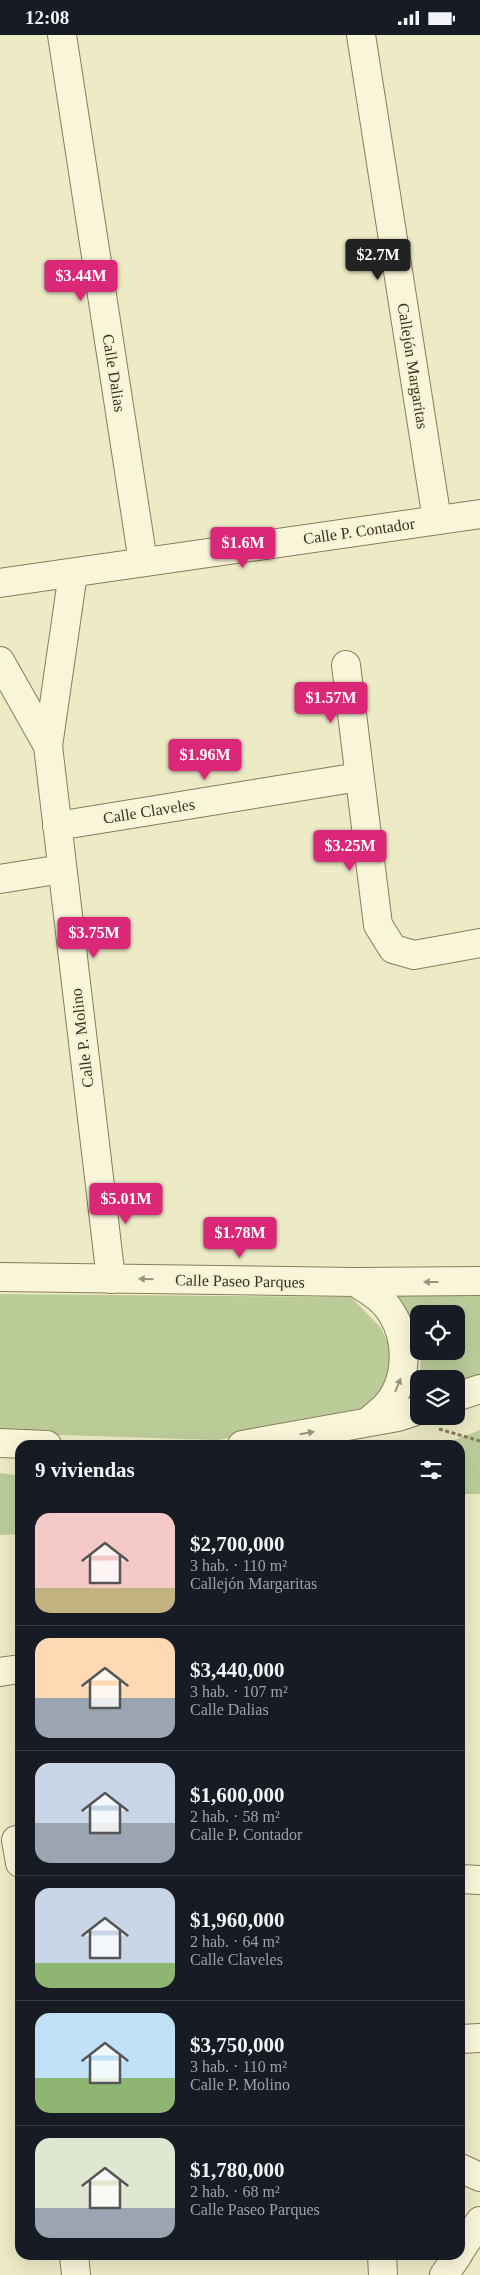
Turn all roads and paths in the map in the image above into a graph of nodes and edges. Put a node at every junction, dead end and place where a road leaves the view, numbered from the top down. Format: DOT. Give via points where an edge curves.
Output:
graph roads {
  1 [pos="62,35"];
  2 [pos="361,35"];
  3 [pos="480,514"];
  4 [pos="437,520"];
  5 [pos="143,563"];
  6 [pos="73,573"];
  7 [pos="0,583"];
  8 [pos="0,661"];
  9 [pos="346,665"];
  10 [pos="48,746"];
  11 [pos="359,777"];
  12 [pos="57,826"];
  13 [pos="62,869"];
  14 [pos="0,879"];
  15 [pos="480,943"];
  16 [pos="0,1277"];
  17 [pos="111,1279"];
  18 [pos="480,1281"];
  19 [pos="354,1282"];
  20 [pos="480,1389"];
  21 [pos="465,1394"];
  22 [pos="410,1413"];
  23 [pos="368,1422"];
  24 [pos="269,1440"];
  25 [pos="0,1443"];
  26 [pos="15,1444"];
  27 [pos="15,1670"];
  28 [pos="0,1671"];
  29 [pos="465,1879"];
  30 [pos="480,1880"];
  31 [pos="480,2038"];
  32 [pos="465,2039"];
  33 [pos="465,2170"];
  34 [pos="480,2177"];
  35 [pos="480,2221"];
  36 [pos="465,2244"];
  37 [pos="74,2260"];
  38 [pos="382,2260"];
  39 [pos="454,2260"];
  40 [pos="76,2275"];
  41 [pos="384,2275"];
  42 [pos="444,2275"];
  1 -- 5 [label="street, Calle Dalias"];
  2 -- 4 [label="street, Callejón Margaritas"];
  3 -- 4 [label="street, Calle P. Contador"];
  4 -- 5 [label="street, Calle P. Contador"];
  5 -- 6 [label="street, Calle P. Contador"];
  6 -- 7 [label="street, Calle P. Contador"];
  6 -- 10 [label="street"];
  8 -- 10 [label="street, Calle P. Molino"];
  9 -- 11 [label="street"];
  10 -- 12 [label="street, Calle P. Molino"];
  11 -- 12 [label="street, Calle Claveles"];
  11 -- 15 [label="street" via="378,925 393,949 414,955"];
  12 -- 13 [label="street, Calle P. Molino"];
  13 -- 14 [label="street"];
  13 -- 17 [label="street, Calle P. Molino"];
  16 -- 17 [label="street, Calle Paseo Parques"];
  19 -- 17 [label="street, Calle Paseo Parques, one-way"];
  18 -- 19 [label="street, Calle Paseo Parques, one-way"];
  23 -- 19 [label="street, one-way" via="386,1406 399,1385 404,1352 402,1336 392,1313 376,1295"];
  20 -- 21 [label="street"];
  22 -- 23 [label="street"];
  24 -- 23 [label="street, one-way"];
  25 -- 26 [label="street"];
  27 -- 28 [label="street"];
  29 -- 30 [label="street"];
  31 -- 32 [label="street"];
  33 -- 34 [label="street"];
  35 -- 36 [label="street"];
  37 -- 40 [label="street"];
  38 -- 41 [label="street"];
  39 -- 42 [label="street"];
}
